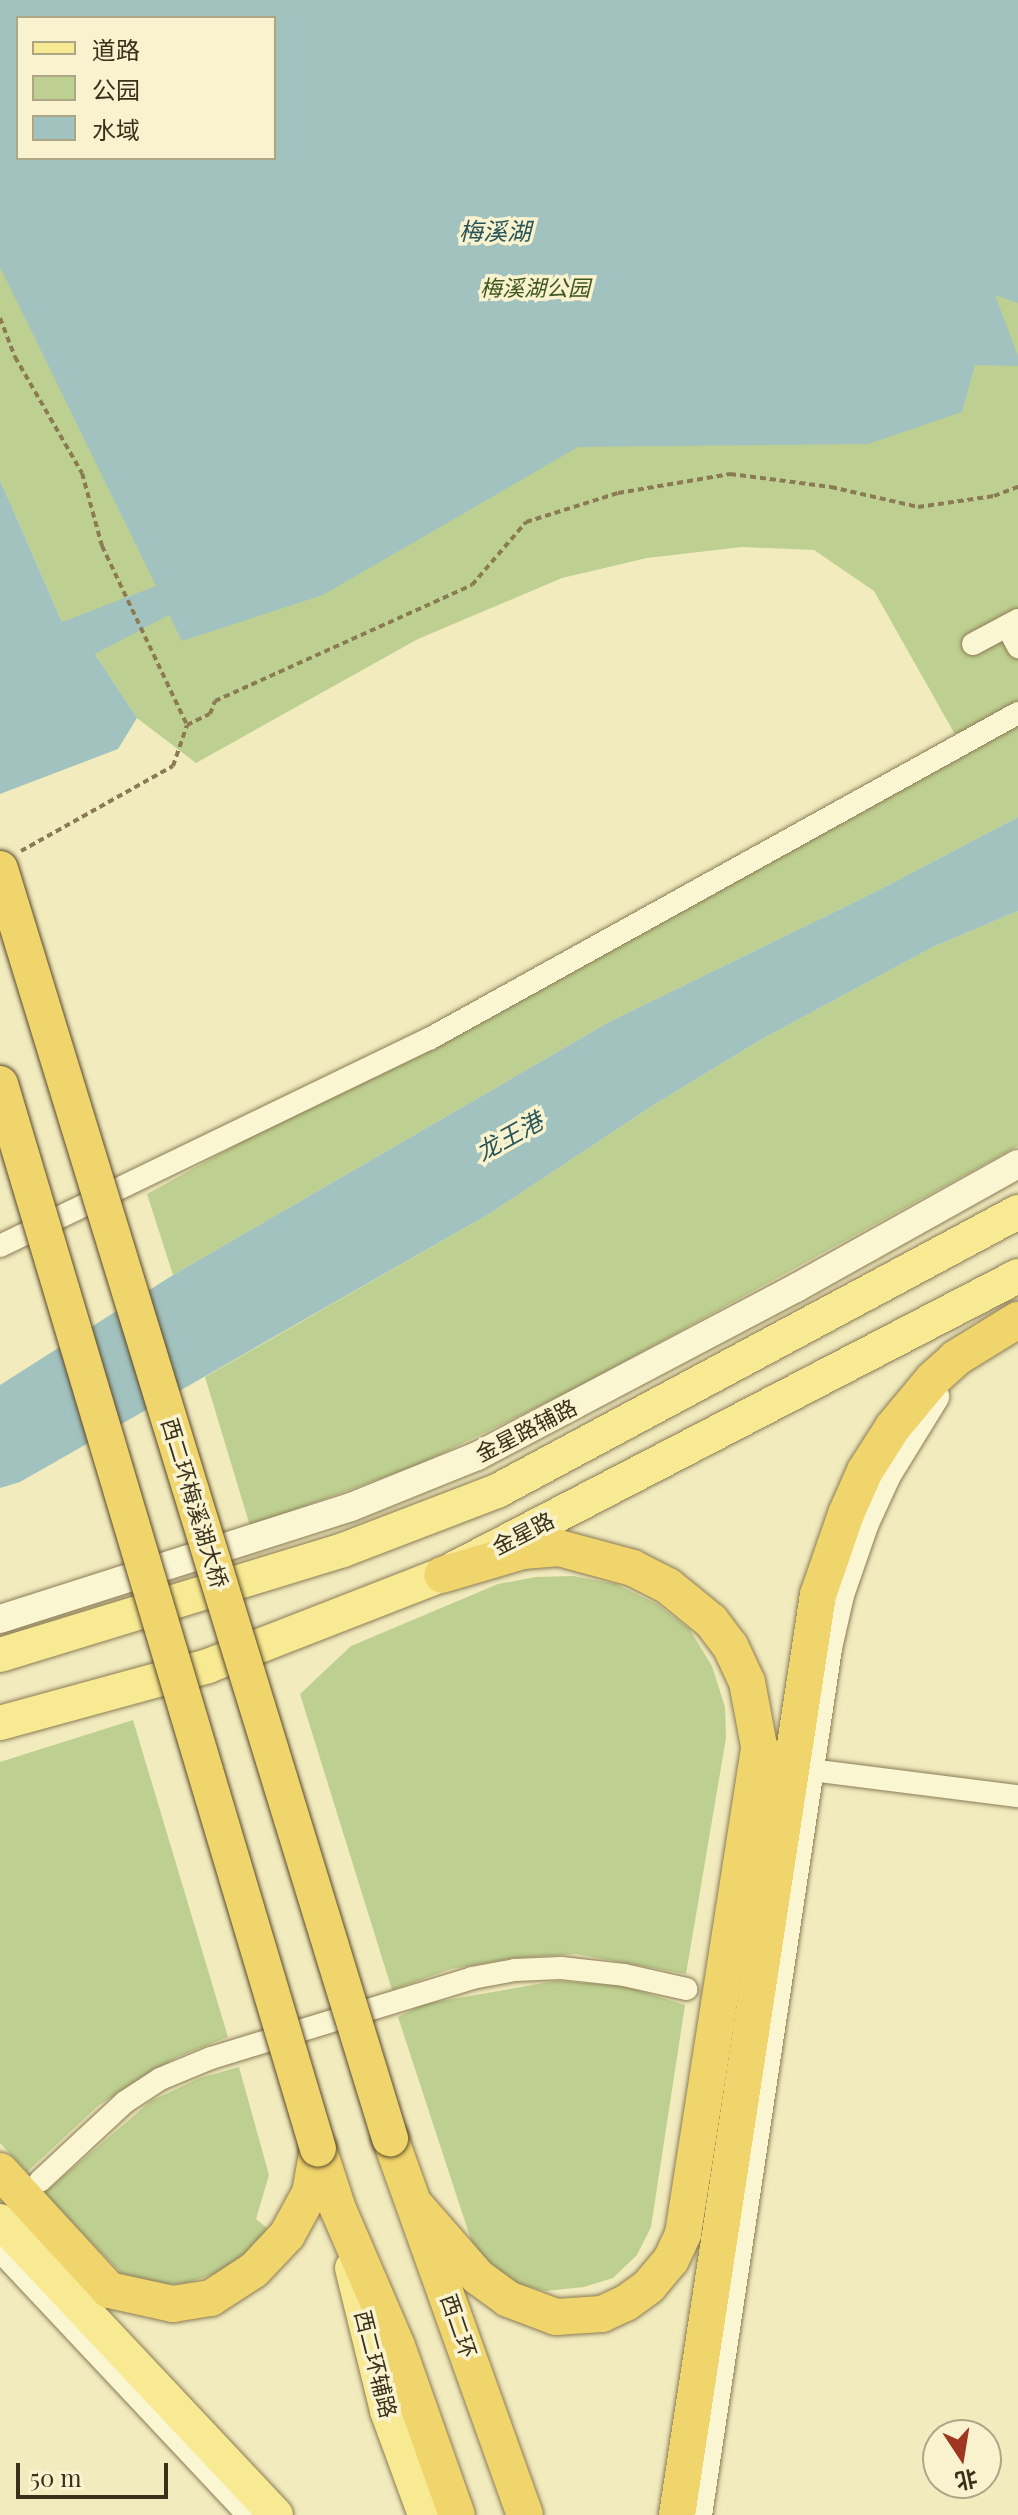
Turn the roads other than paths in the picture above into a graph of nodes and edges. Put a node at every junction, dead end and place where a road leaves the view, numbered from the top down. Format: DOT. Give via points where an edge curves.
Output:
graph roads {
  1 [pos="1012,623"];
  2 [pos="973,644"];
  3 [pos="1018,647"];
  4 [pos="1018,713"];
  5 [pos="6,862"];
  6 [pos="0,1084"];
  7 [pos="1018,1164"];
  8 [pos="1018,1212"];
  9 [pos="0,1246"];
  10 [pos="1018,1276"];
  11 [pos="1008,1327"];
  12 [pos="442,1575"];
  13 [pos="0,1619"];
  14 [pos="0,1655"];
  15 [pos="0,1723"];
  16 [pos="811,1770"];
  17 [pos="1018,1796"];
  18 [pos="686,1989"];
  19 [pos="390,2138"];
  20 [pos="318,2149"];
  21 [pos="0,2171"];
  22 [pos="40,2181"];
  23 [pos="417,2207"];
  24 [pos="338,2209"];
  25 [pos="0,2221"];
  26 [pos="0,2251"];
  27 [pos="248,2515"];
  28 [pos="276,2515"];
  29 [pos="425,2515"];
  30 [pos="457,2515"];
  31 [pos="525,2515"];
  32 [pos="677,2515"];
  33 [pos="698,2515"];
  1 -- 2 [label="street"];
  1 -- 3 [label="street"];
  4 -- 9 [label="street" via="429,1039"];
  5 -- 19 [label="highway, 西二环梅溪湖大桥, bridge"];
  6 -- 20 [label="highway, bridge"];
  7 -- 13 [label="street, 金星路辅路" via="477,1456 351,1507"];
  8 -- 14 [label="main road" via="497,1491 343,1550"];
  10 -- 12 [label="main road, 金星路"];
  11 -- 16 [label="street" via="937,1394 887,1475 865,1523 837,1608"];
  11 -- 32 [label="highway" via="956,1358 893,1427 865,1471 818,1595"];
  12 -- 15 [label="main road, 金星路" via="208,1666"];
  12 -- 23 [label="highway" via="523,1551 559,1548 633,1568 668,1586 711,1621 730,1646 747,1682 759,1746 683,2234 671,2260 626,2303 602,2314 556,2317 508,2299 478,2277"];
  16 -- 17 [label="street"];
  16 -- 33 [label="street" via="765,2006"];
  18 -- 22 [label="street" via="561,1968 472,1978 211,2058 160,2079 125,2102"];
  19 -- 23 [label="highway, 西二环"];
  20 -- 21 [label="highway" via="310,2193 287,2235 254,2270 211,2298 173,2304 109,2290"];
  20 -- 24 [label="highway"];
  23 -- 31 [label="highway, 西二环"];
  24 -- 29 [label="main road, 西二环辅路" via="387,2411"];
  24 -- 30 [label="highway" via="397,2346"];
  25 -- 28 [label="main road"];
  26 -- 27 [label="street"];
}
